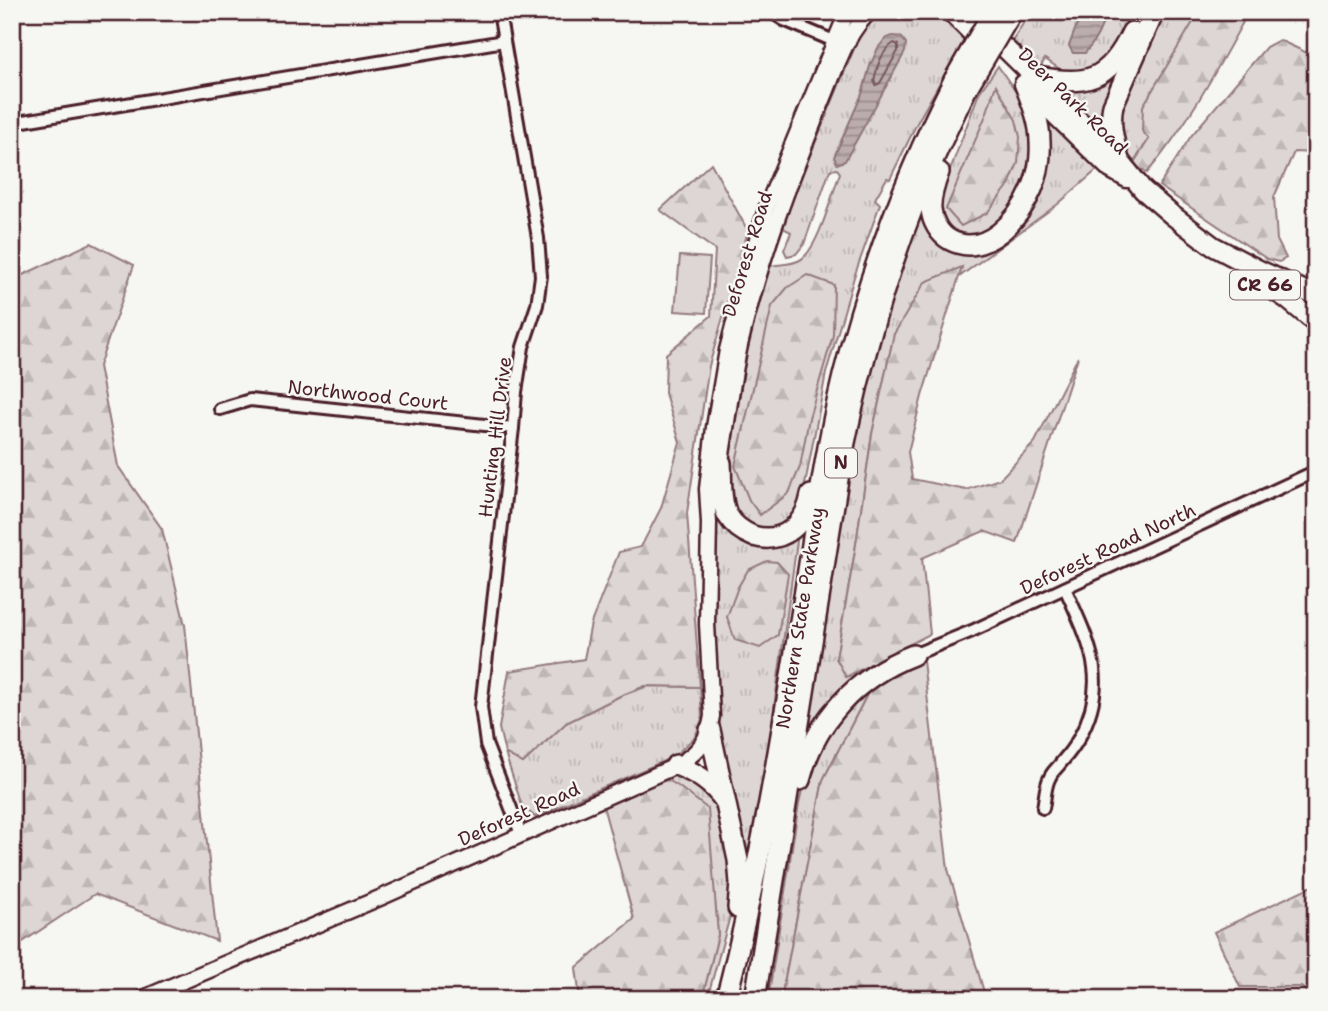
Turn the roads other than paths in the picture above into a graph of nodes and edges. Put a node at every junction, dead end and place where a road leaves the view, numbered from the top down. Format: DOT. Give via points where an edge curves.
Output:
graph roads {
  1 [pos="499,12"];
  2 [pos="772,12"];
  3 [pos="847,12"];
  4 [pos="870,12"];
  5 [pos="951,12"];
  6 [pos="968,12"];
  7 [pos="993,12"];
  8 [pos="1012,12"];
  9 [pos="1141,12"];
  10 [pos="1154,12"];
  11 [pos="503,41"];
  12 [pos="834,41"];
  13 [pos="1029,80"];
  14 [pos="961,84"];
  15 [pos="12,123"];
  16 [pos="1119,160"];
  17 [pos="1139,186"];
  18 [pos="1213,246"];
  19 [pos="1316,296"];
  20 [pos="1316,324"];
  21 [pos="836,407"];
  22 [pos="220,409"];
  23 [pos="513,428"];
  24 [pos="721,463"];
  25 [pos="1316,471"];
  26 [pos="709,523"];
  27 [pos="1065,588"];
  28 [pos="913,655"];
  29 [pos="710,730"];
  30 [pos="676,765"];
  31 [pos="727,803"];
  32 [pos="1042,808"];
  33 [pos="521,834"];
  34 [pos="778,855"];
  35 [pos="141,999"];
  36 [pos="724,999"];
  37 [pos="755,999"];
  1 -- 11 [label="street, Hunting Hill Drive"];
  2 -- 12 [label="street"];
  3 -- 12 [label="street, Deforest Road"];
  4 -- 24 [label="street, Deforest Road" via="846,47 768,243 734,372"];
  5 -- 13 [label="main road, Deer Park Road"];
  6 -- 13 [label="main road, Deer Park Road"];
  7 -- 14 [label="highway, Northern State Parkway / N, bridge"];
  8 -- 14 [label="highway, Northern State Parkway / N, bridge"];
  9 -- 13 [label="highway" via="1124,48 1105,71 1068,82"];
  10 -- 16 [label="highway" via="1113,105 1111,121"];
  11 -- 15 [label="street"];
  11 -- 23 [label="street, Hunting Hill Drive" via="541,276 523,347"];
  12 -- 26 [label="street, Deforest Road" via="748,265 724,362 711,446"];
  13 -- 14 [label="highway" via="1039,129 1035,179 1009,224 991,239 974,245 945,236 931,211"];
  13 -- 16 [label="main road, Deer Park Road"];
  13 -- 17 [label="main road, Deer Park Road" via="1111,169"];
  14 -- 21 [label="highway, Northern State Parkway / N" via="912,167 860,314"];
  14 -- 34 [label="highway, Northern State Parkway / N" via="911,212 862,364 839,473"];
  16 -- 17 [label="main road, Deer Park Road"];
  17 -- 18 [label="main road, Deer Park Road"];
  18 -- 19 [label="main road, Deer Park Road"];
  18 -- 20 [label="main road, CR 66"];
  21 -- 24 [label="highway" via="808,507 788,533 759,537 735,525 725,508"];
  21 -- 36 [label="highway, Northern State Parkway / N" via="771,800"];
  22 -- 23 [label="street, Northwood Court" via="250,400"];
  23 -- 33 [label="street, Hunting Hill Drive" via="481,707 486,744"];
  24 -- 26 [label="street, Deforest Road"];
  25 -- 27 [label="street, Deforest Road North"];
  26 -- 29 [label="street, Deforest Road"];
  27 -- 28 [label="street, Deforest Road North"];
  27 -- 32 [label="street" via="1087,637 1096,688 1079,738 1049,777"];
  28 -- 34 [label="highway" via="858,687 821,729 805,764"];
  29 -- 30 [label="street, Deforest Road" via="697,750"];
  29 -- 31 [label="highway"];
  30 -- 31 [label="highway" via="699,775"];
  30 -- 33 [label="street, Deforest Road"];
  31 -- 36 [label="highway" via="740,897 724,972"];
  33 -- 35 [label="street, Deforest Road"];
  34 -- 37 [label="highway, Northern State Parkway / N"];
}
